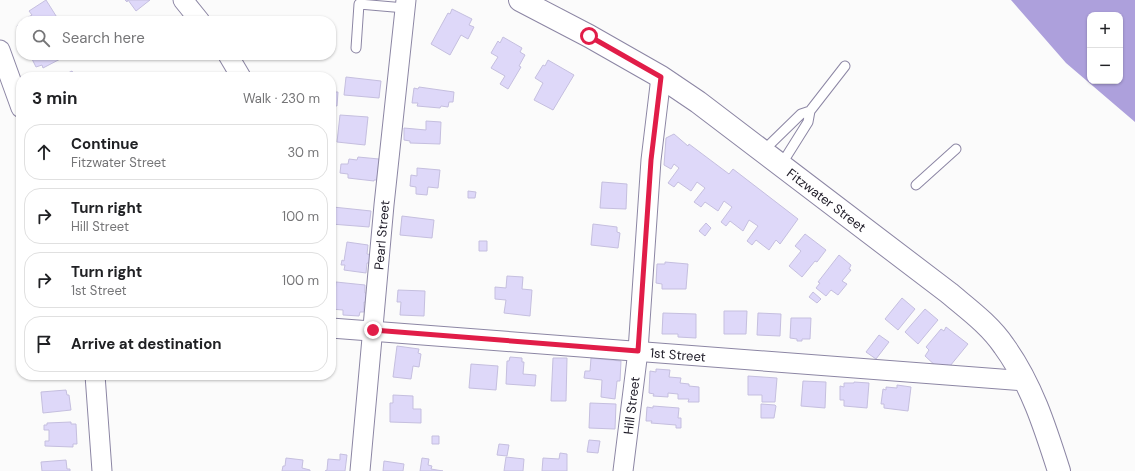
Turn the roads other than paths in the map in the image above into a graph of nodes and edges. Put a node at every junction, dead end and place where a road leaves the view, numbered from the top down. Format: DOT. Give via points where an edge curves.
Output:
graph roads {
  1 [pos="183,0"];
  2 [pos="520,0"];
  3 [pos="406,4"];
  4 [pos="196,16"];
  5 [pos="356,48"];
  6 [pos="0,50"];
  7 [pos="231,60"];
  8 [pos="845,66"];
  9 [pos="238,72"];
  10 [pos="661,77"];
  11 [pos="16,94"];
  12 [pos="810,111"];
  13 [pos="956,149"];
  14 [pos="763,151"];
  15 [pos="781,165"];
  16 [pos="916,185"];
  17 [pos="336,328"];
  18 [pos="373,330"];
  19 [pos="638,351"];
  20 [pos="95,380"];
  21 [pos="1026,381"];
  22 [pos="102,471"];
  23 [pos="360,471"];
  24 [pos="623,471"];
  25 [pos="1059,471"];
  1 -- 4 [label="street"];
  2 -- 10 [label="street, Fitzwater Street"];
  3 -- 5 [label="lane" via="359,4"];
  3 -- 18 [label="street, Pearl Street"];
  6 -- 11 [label="street"];
  7 -- 9 [label="street"];
  8 -- 12 [label="lane"];
  10 -- 14 [label="street, Fitzwater Street"];
  10 -- 19 [label="street, Hill Street" via="651,160"];
  12 -- 14 [label="lane" via="801,114"];
  12 -- 15 [label="lane" via="808,122"];
  13 -- 16 [label="lane"];
  14 -- 15 [label="street, Fitzwater Street"];
  15 -- 21 [label="street, Fitzwater Street" via="980,318 1004,345"];
  17 -- 18 [label="street, 1st Street"];
  18 -- 19 [label="street, 1st Street"];
  18 -- 23 [label="street, Pearl Street"];
  19 -- 21 [label="street, 1st Street"];
  19 -- 24 [label="street, Hill Street"];
  20 -- 22 [label="street"];
  21 -- 25 [label="street, Fitzwater Street" via="1044,424"];
}
